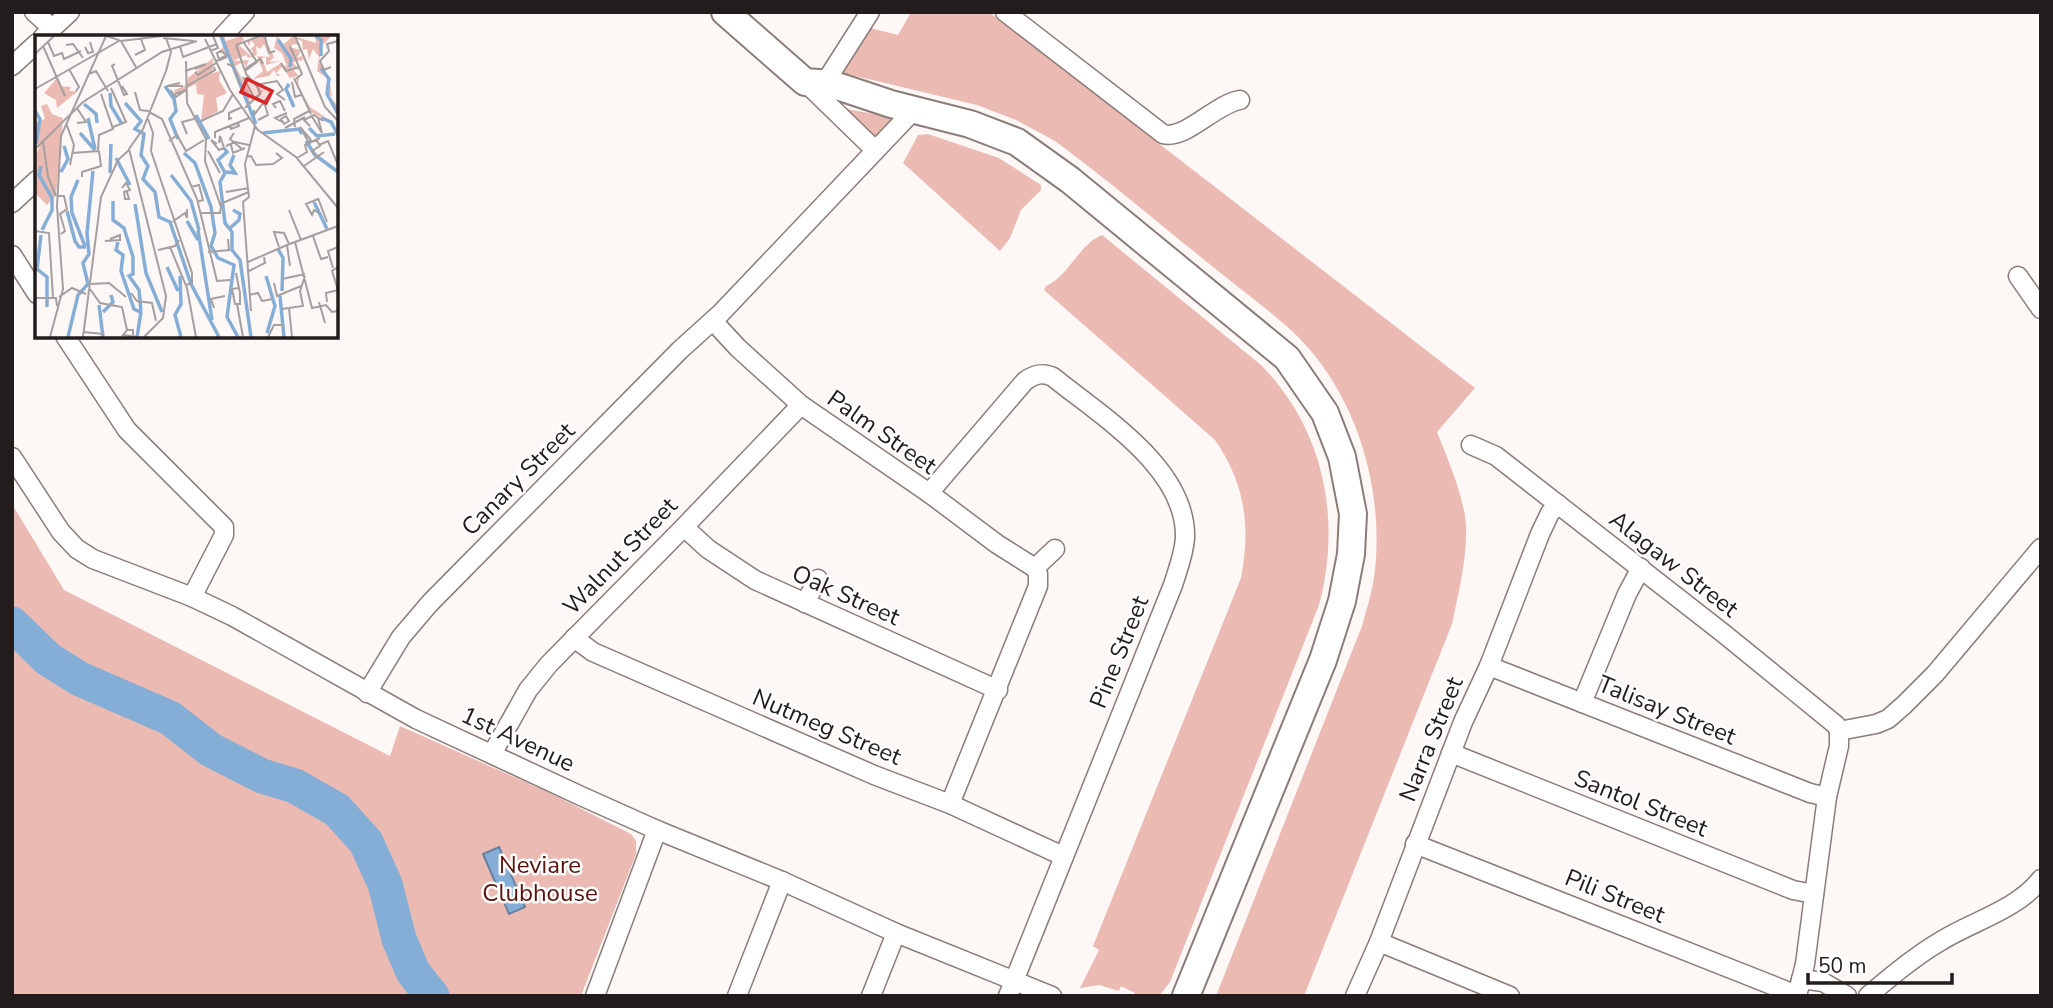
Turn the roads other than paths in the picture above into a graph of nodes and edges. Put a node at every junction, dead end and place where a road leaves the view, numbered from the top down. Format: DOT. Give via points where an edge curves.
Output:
graph roads {
  1 [pos="34,12"];
  2 [pos="70,12"];
  3 [pos="245,12"];
  4 [pos="724,12"];
  5 [pos="870,12"];
  6 [pos="1005,12"];
  7 [pos="47,33"];
  8 [pos="224,35"];
  9 [pos="35,45"];
  10 [pos="12,66"];
  11 [pos="815,83"];
  12 [pos="1240,100"];
  13 [pos="914,110"];
  14 [pos="875,150"];
  15 [pos="35,182"];
  16 [pos="12,203"];
  17 [pos="12,254"];
  18 [pos="2018,276"];
  19 [pos="35,291"];
  20 [pos="2041,309"];
  21 [pos="717,317"];
  22 [pos="66,338"];
  23 [pos="801,405"];
  24 [pos="1471,445"];
  25 [pos="12,457"];
  26 [pos="929,494"];
  27 [pos="1558,504"];
  28 [pos="684,527"];
  29 [pos="2041,548"];
  30 [pos="1055,549"];
  31 [pos="1035,568"];
  32 [pos="1641,568"];
  33 [pos="818,579"];
  34 [pos="192,597"];
  35 [pos="805,603"];
  36 [pos="574,638"];
  37 [pos="1489,666"];
  38 [pos="998,690"];
  39 [pos="367,693"];
  40 [pos="1583,703"];
  41 [pos="1839,731"];
  42 [pos="1451,753"];
  43 [pos="492,754"];
  44 [pos="1827,797"];
  45 [pos="950,804"];
  46 [pos="657,830"];
  47 [pos="1415,844"];
  48 [pos="1063,856"];
  49 [pos="2041,879"];
  50 [pos="782,881"];
  51 [pos="1814,894"];
  52 [pos="896,933"];
  53 [pos="1379,942"];
  54 [pos="1011,988"];
  55 [pos="1799,990"];
  56 [pos="595,996"];
  57 [pos="737,996"];
  58 [pos="872,996"];
  59 [pos="1052,996"];
  60 [pos="1186,996"];
  61 [pos="1355,996"];
  62 [pos="1510,996"];
  63 [pos="1847,996"];
  64 [pos="1868,996"];
  1 -- 7 [label="street"];
  2 -- 7 [label="street"];
  3 -- 8 [label="street"];
  4 -- 11 [label="street"];
  5 -- 11 [label="street" via="832,69"];
  6 -- 12 [label="street" via="1163,134 1181,132"];
  9 -- 10 [label="street"];
  11 -- 13 [label="street"];
  11 -- 14 [label="street"];
  13 -- 14 [label="street, Canary Street"];
  13 -- 60 [label="street" via="1017,142 1095,200 1287,358 1325,413 1342,457 1353,514 1342,601 1323,660"];
  14 -- 21 [label="street, Canary Street"];
  15 -- 16 [label="street"];
  17 -- 19 [label="street"];
  18 -- 20 [label="street"];
  21 -- 23 [label="street, Palm Street" via="738,348"];
  21 -- 39 [label="street, Canary Street" via="430,603 401,637"];
  22 -- 34 [label="street" via="127,429 224,527"];
  23 -- 26 [label="street, Palm Street"];
  23 -- 28 [label="street, Walnut Street"];
  24 -- 27 [label="street, Alagaw Street" via="1496,456"];
  25 -- 34 [label="street, 1st Avenue" via="77,549 111,567"];
  26 -- 31 [label="street, Palm Street"];
  26 -- 48 [label="street, Pine Street" via="1026,381 1039,374 1054,377 1119,431 1161,471 1180,505 1185,538 1173,585"];
  27 -- 32 [label="street, Alagaw Street"];
  27 -- 37 [label="street, Narra Street" via="1539,534"];
  28 -- 35 [label="street, Oak Street" via="737,569"];
  28 -- 36 [label="street, Walnut Street"];
  29 -- 41 [label="street" via="1904,705 1876,724"];
  30 -- 31 [label="street"];
  31 -- 38 [label="street" via="1038,586"];
  32 -- 40 [label="street"];
  32 -- 41 [label="street, Alagaw Street" via="1828,716"];
  33 -- 35 [label="street"];
  34 -- 39 [label="street, 1st Avenue"];
  35 -- 38 [label="street, Oak Street"];
  36 -- 43 [label="street, Walnut Street" via="528,690"];
  36 -- 45 [label="street, Nutmeg Street" via="593,652"];
  37 -- 40 [label="street, Talisay Street"];
  37 -- 42 [label="street, Narra Street"];
  38 -- 45 [label="street"];
  39 -- 43 [label="street, 1st Avenue"];
  40 -- 44 [label="street, Talisay Street"];
  41 -- 44 [label="street"];
  42 -- 47 [label="street, Narra Street"];
  42 -- 51 [label="street, Santol Street" via="1793,890"];
  43 -- 46 [label="street, 1st Avenue"];
  44 -- 51 [label="street"];
  45 -- 48 [label="street, Nutmeg Street"];
  46 -- 50 [label="street, 1st Avenue"];
  46 -- 56 [label="street"];
  47 -- 53 [label="street, Narra Street"];
  47 -- 55 [label="street, Pili Street"];
  48 -- 54 [label="street, Pine Street"];
  49 -- 64 [label="street" via="2014,902 1921,954"];
  50 -- 52 [label="street, 1st Avenue"];
  50 -- 57 [label="street"];
  51 -- 55 [label="street"];
  52 -- 54 [label="street, 1st Avenue"];
  52 -- 58 [label="street"];
  53 -- 61 [label="street, Narra Street"];
  53 -- 62 [label="street"];
  54 -- 59 [label="street, 1st Avenue"];
  55 -- 63 [label="street, Pili Street" via="1822,982"];
}
